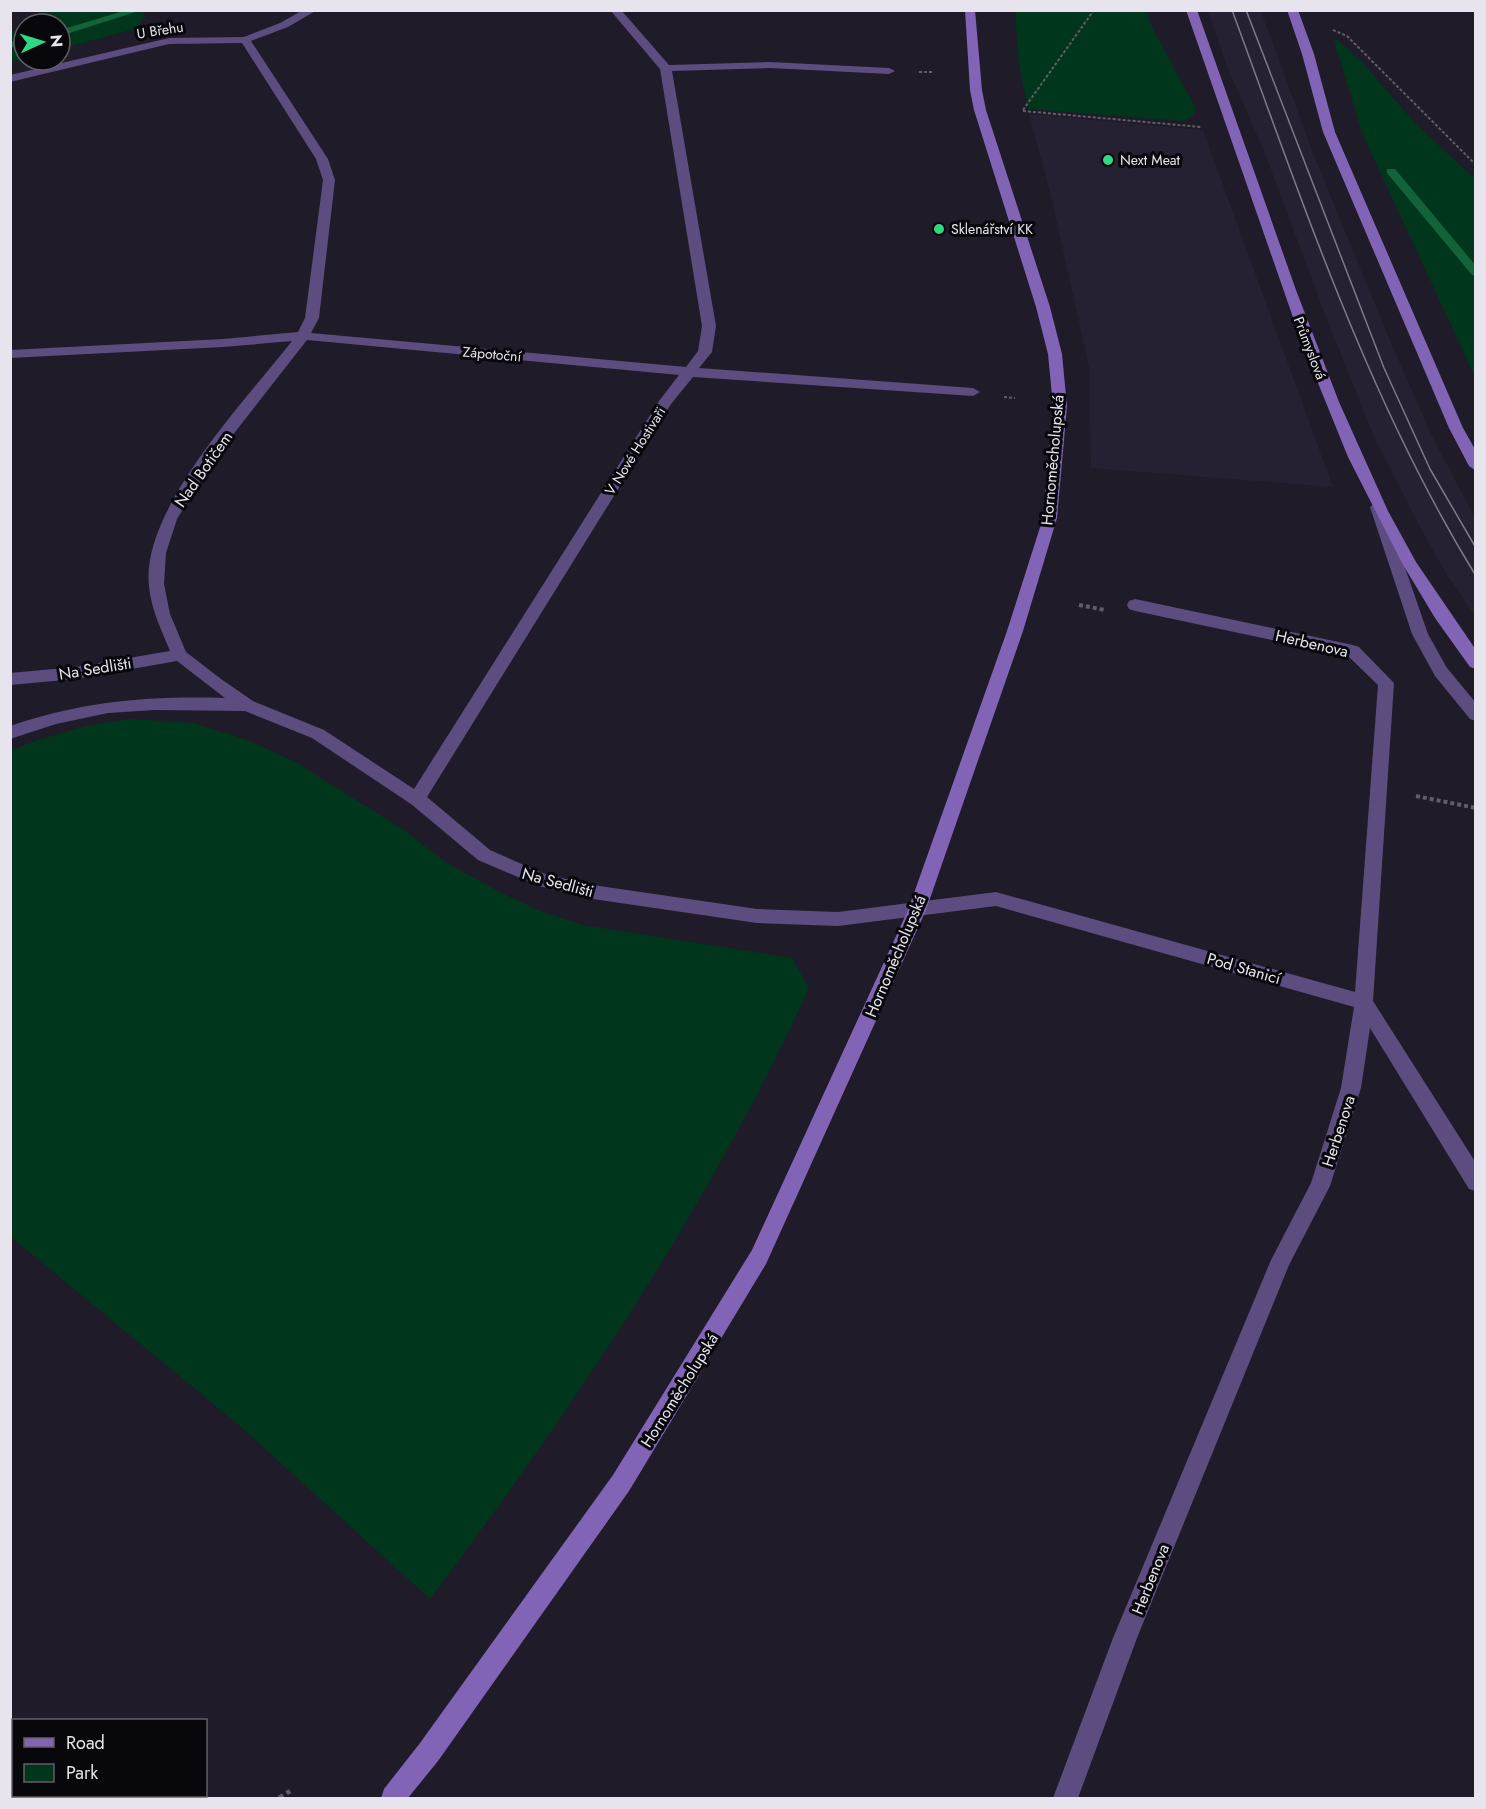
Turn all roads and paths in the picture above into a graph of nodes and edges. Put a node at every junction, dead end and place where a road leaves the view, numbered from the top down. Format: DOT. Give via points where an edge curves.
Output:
graph roads {
  1 [pos="312,10"];
  2 [pos="615,10"];
  3 [pos="970,10"];
  4 [pos="1094,10"];
  5 [pos="1292,10"];
  6 [pos="1191,14"];
  7 [pos="1331,29"];
  8 [pos="245,40"];
  9 [pos="666,68"];
  10 [pos="890,71"];
  11 [pos="10,79"];
  12 [pos="1208,127"];
  13 [pos="1476,165"];
  14 [pos="303,336"];
  15 [pos="10,354"];
  16 [pos="690,372"];
  17 [pos="973,392"];
  18 [pos="1476,466"];
  19 [pos="1376,502"];
  20 [pos="1135,605"];
  21 [pos="180,655"];
  22 [pos="1476,663"];
  23 [pos="10,680"];
  24 [pos="247,705"];
  25 [pos="1476,715"];
  26 [pos="10,733"];
  27 [pos="1416,796"];
  28 [pos="417,799"];
  29 [pos="1476,808"];
  30 [pos="917,910"];
  31 [pos="1364,1002"];
  32 [pos="1476,1182"];
  33 [pos="290,1791"];
  34 [pos="279,1798"];
  35 [pos="393,1798"];
  36 [pos="1066,1798"];
  1 -- 8 [label="street, U Břehu"];
  2 -- 9 [label="street"];
  3 -- 30 [label="street, Hornoměcholupská" via="980,110 1043,307 1055,354 1060,406 1050,518 1015,631"];
  4 -- 12 [label="path" via="1023,111"];
  5 -- 18 [label="street" via="1329,132"];
  6 -- 19 [label="street, Průmyslová" via="1319,370"];
  7 -- 13 [label="path" via="1347,36"];
  8 -- 11 [label="street, U Břehu" via="169,41"];
  8 -- 14 [label="street, Nad Botičem" via="322,159 329,180 312,318"];
  9 -- 10 [label="street" via="770,65"];
  9 -- 16 [label="street, V Nové Hostivaři" via="709,326 705,352"];
  14 -- 15 [label="street, Zápotoční"];
  14 -- 16 [label="street, Zápotoční"];
  14 -- 21 [label="street, Nad Botičem" via="208,456 170,519 158,553 156,584 162,614"];
  16 -- 17 [label="street, Zápotoční"];
  16 -- 28 [label="street, V Nové Hostivaři" via="666,401"];
  19 -- 22 [label="street, Průmyslová" via="1415,574"];
  19 -- 25 [label="street" via="1420,634 1442,672"];
  20 -- 31 [label="street, Herbenova" via="1353,651 1386,683"];
  21 -- 23 [label="street, Na Sedlišti"];
  21 -- 24 [label="street, Nad Botičem"];
  24 -- 26 [label="street" via="122,706 64,716"];
  24 -- 28 [label="street, Na Sedlišti" via="318,734"];
  27 -- 29 [label="path"];
  28 -- 30 [label="street, Na Sedlišti" via="484,855 539,879 586,891 757,916 838,919"];
  30 -- 31 [label="street, Pod Stanicí" via="996,899"];
  30 -- 35 [label="street, Hornoměcholupská" via="773,1228 715,1332 621,1483"];
  31 -- 32 [label="street"];
  31 -- 36 [label="street, Herbenova" via="1352,1088 1320,1186 1281,1260 1125,1638"];
  33 -- 34 [label="path"];
}
